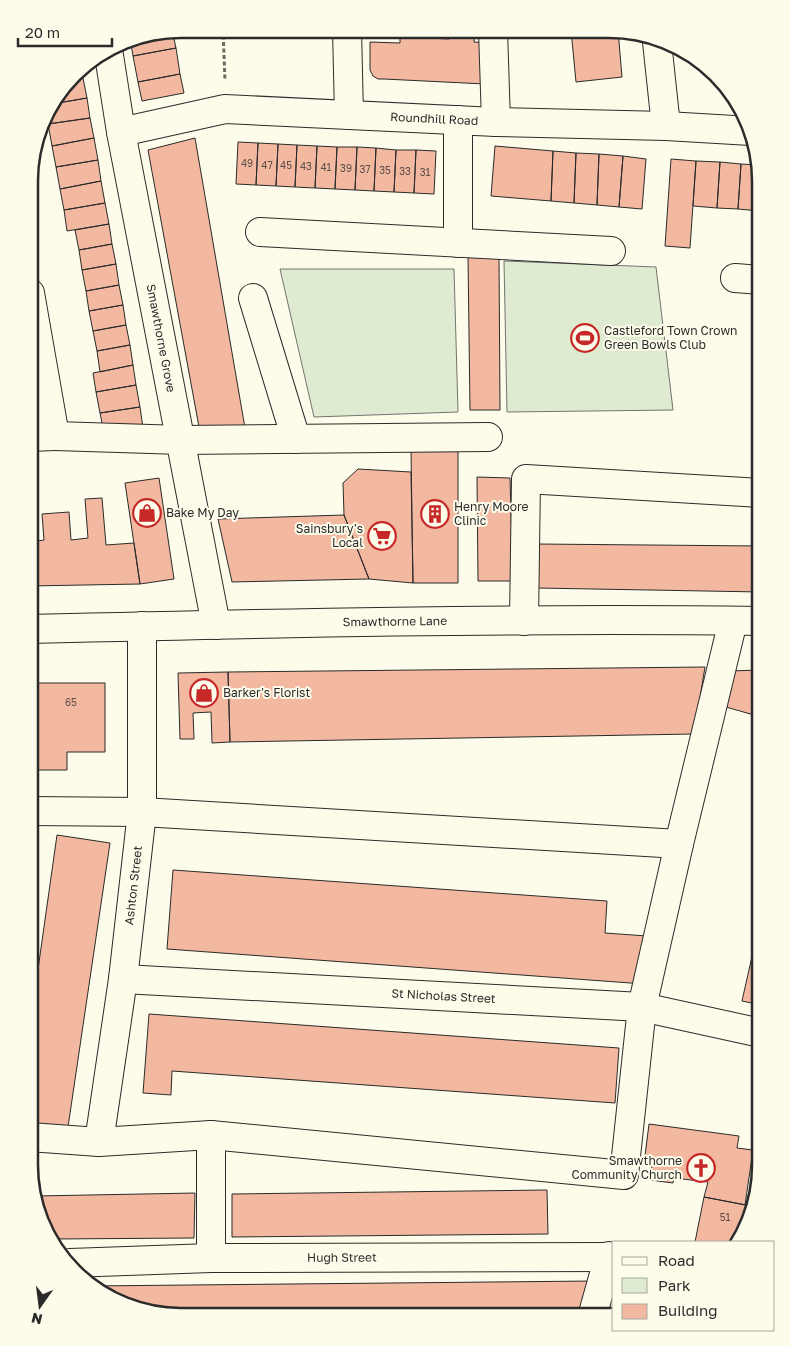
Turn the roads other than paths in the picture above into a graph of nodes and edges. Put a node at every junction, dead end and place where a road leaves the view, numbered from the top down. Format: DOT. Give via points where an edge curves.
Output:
graph roads {
  1 [pos="347,38"];
  2 [pos="493,38"];
  3 [pos="657,46"];
  4 [pos="109,57"];
  5 [pos="349,115"];
  6 [pos="458,120"];
  7 [pos="496,122"];
  8 [pos="666,126"];
  9 [pos="744,131"];
  10 [pos="121,132"];
  11 [pos="260,232"];
  12 [pos="458,243"];
  13 [pos="611,251"];
  14 [pos="254,298"];
  15 [pos="37,377"];
  16 [pos="42,437"];
  17 [pos="488,437"];
  18 [pos="296,439"];
  19 [pos="182,440"];
  20 [pos="752,492"];
  21 [pos="733,620"];
  22 [pos="524,621"];
  23 [pos="752,621"];
  24 [pos="216,625"];
  25 [pos="142,626"];
  26 [pos="37,629"];
  27 [pos="37,811"];
  28 [pos="142,812"];
  29 [pos="679,844"];
  30 [pos="123,979"];
  31 [pos="642,1007"];
  32 [pos="752,1031"];
  33 [pos="212,1135"];
  34 [pos="37,1138"];
  35 [pos="99,1142"];
  36 [pos="612,1256"];
  37 [pos="211,1258"];
  38 [pos="75,1262"];
  39 [pos="595,1308"];
  1 -- 5 [label="street"];
  2 -- 7 [label="street"];
  3 -- 8 [label="street"];
  4 -- 10 [label="street, Smawthorne Grove"];
  5 -- 6 [label="street, Roundhill Road"];
  5 -- 10 [label="street, Roundhill Road" via="226,109"];
  6 -- 7 [label="street, Roundhill Road"];
  6 -- 12 [label="street"];
  7 -- 8 [label="street, Roundhill Road"];
  8 -- 9 [label="street, Roundhill Road"];
  10 -- 19 [label="street, Smawthorne Grove"];
  11 -- 12 [label="street"];
  12 -- 13 [label="street"];
  14 -- 18 [label="street"];
  15 -- 16 [label="street"];
  16 -- 19 [label="street"];
  17 -- 18 [label="street"];
  18 -- 19 [label="street"];
  19 -- 24 [label="street, Smawthorne Grove"];
  20 -- 22 [label="street" via="526,479"];
  21 -- 22 [label="street, Smawthorne Lane"];
  21 -- 23 [label="street, Smawthorne Lane"];
  21 -- 29 [label="street"];
  22 -- 24 [label="street, Smawthorne Lane"];
  24 -- 25 [label="street, Smawthorne Lane"];
  25 -- 26 [label="street, Smawthorne Lane"];
  25 -- 28 [label="street, Ashton Street"];
  27 -- 28 [label="street"];
  28 -- 29 [label="street"];
  28 -- 30 [label="street, Ashton Street"];
  29 -- 31 [label="street"];
  30 -- 31 [label="street, St Nicholas Street"];
  30 -- 35 [label="street, Ashton Street"];
  31 -- 32 [label="street, St Nicholas Street"];
  31 -- 33 [label="street" via="624,1175"];
  33 -- 35 [label="street"];
  33 -- 37 [label="street"];
  34 -- 35 [label="street"];
  36 -- 37 [label="street, Hugh Street"];
  36 -- 39 [label="street"];
  37 -- 38 [label="street, Hugh Street"];
}
